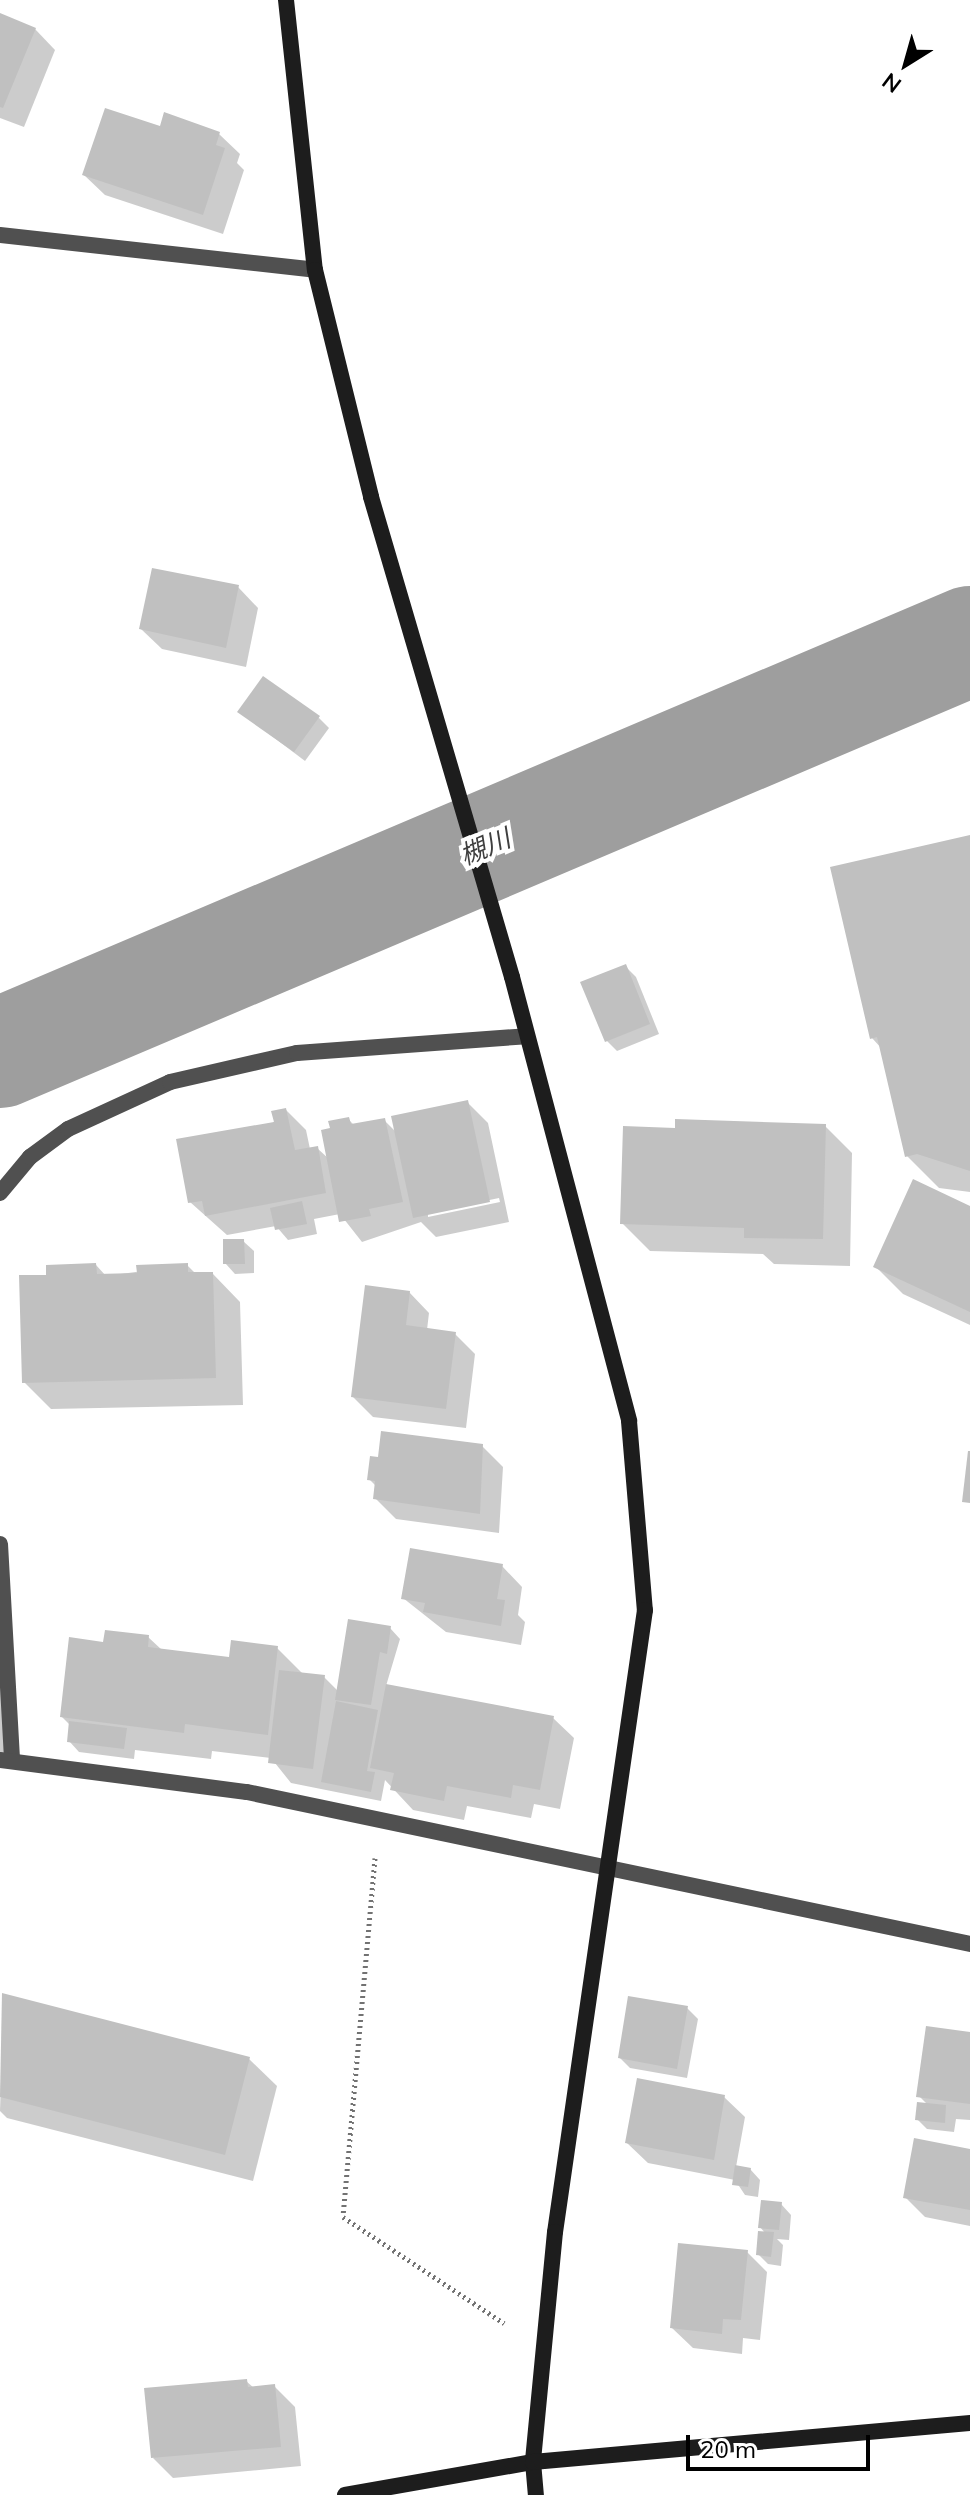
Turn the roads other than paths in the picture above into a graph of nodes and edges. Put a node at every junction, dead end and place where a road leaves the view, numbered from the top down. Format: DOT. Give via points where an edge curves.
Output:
graph roads {
  1 [pos="286,0"];
  2 [pos="0,235"];
  3 [pos="315,270"];
  4 [pos="526,1036"];
  5 [pos="0,1193"];
  6 [pos="0,1544"];
  7 [pos="6,1760"];
  8 [pos="611,1865"];
  9 [pos="970,1944"];
  10 [pos="970,2423"];
  11 [pos="533,2462"];
  12 [pos="345,2495"];
  13 [pos="536,2495"];
  1 -- 3 [label="street"];
  2 -- 3 [label="street"];
  3 -- 4 [label="street" via="371,497"];
  4 -- 5 [label="street" via="297,1053 170,1082 68,1129 30,1157"];
  4 -- 8 [label="street" via="629,1421 645,1610"];
  6 -- 7 [label="street"];
  7 -- 8 [label="street" via="247,1792"];
  8 -- 9 [label="street"];
  8 -- 11 [label="street" via="555,2232"];
  10 -- 11 [label="street"];
  11 -- 12 [label="street"];
  11 -- 13 [label="street"];
}
